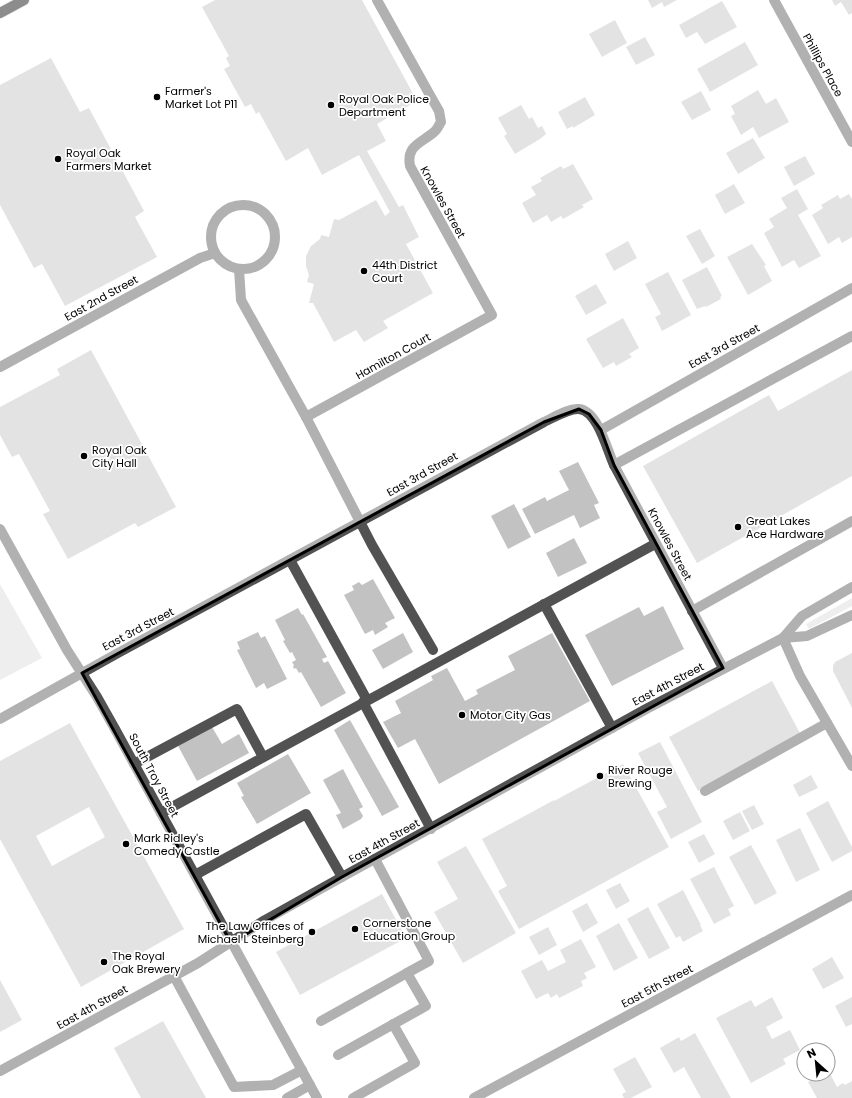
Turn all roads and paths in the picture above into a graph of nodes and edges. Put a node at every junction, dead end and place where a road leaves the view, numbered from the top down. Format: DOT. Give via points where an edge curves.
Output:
graph roads {
  1 [pos="24,0"];
  2 [pos="377,0"];
  3 [pos="774,0"];
  4 [pos="0,13"];
  5 [pos="852,142"];
  6 [pos="215,254"];
  7 [pos="239,269"];
  8 [pos="852,288"];
  9 [pos="492,315"];
  10 [pos="852,336"];
  11 [pos="0,367"];
  12 [pos="306,417"];
  13 [pos="601,430"];
  14 [pos="614,465"];
  15 [pos="852,521"];
  16 [pos="361,522"];
  17 [pos="0,529"];
  18 [pos="656,544"];
  19 [pos="290,560"];
  20 [pos="852,587"];
  21 [pos="544,604"];
  22 [pos="692,611"];
  23 [pos="852,615"];
  24 [pos="783,638"];
  25 [pos="433,650"];
  26 [pos="723,668"];
  27 [pos="82,673"];
  28 [pos="365,701"];
  29 [pos="0,719"];
  30 [pos="827,723"];
  31 [pos="612,728"];
  32 [pos="263,757"];
  33 [pos="134,764"];
  34 [pos="852,766"];
  35 [pos="705,791"];
  36 [pos="161,813"];
  37 [pos="431,828"];
  38 [pos="375,859"];
  39 [pos="195,875"];
  40 [pos="342,877"];
  41 [pos="852,895"];
  42 [pos="231,943"];
  43 [pos="407,973"];
  44 [pos="174,976"];
  45 [pos="321,1021"];
  46 [pos="393,1024"];
  47 [pos="338,1055"];
  48 [pos="302,1070"];
  49 [pos="0,1071"];
  50 [pos="310,1085"];
  51 [pos="287,1098"];
  52 [pos="317,1098"];
  53 [pos="353,1098"];
  54 [pos="474,1098"];
  1 -- 4 [label="main road"];
  2 -- 9 [label="street, Knowles Street" via="439,111 441,122 434,132 412,150 410,166"];
  3 -- 5 [label="street, Phillips Place"];
  6 -- 7 [label="street" via="222,263"];
  6 -- 7 [label="street" via="210,239 211,230 214,221 222,213 231,207 242,205 263,212 274,230 275,241 271,252 265,261 257,266"];
  6 -- 11 [label="street, East 2nd Street" via="200,258"];
  7 -- 12 [label="street" via="241,300"];
  8 -- 13 [label="street, East 3rd Street"];
  9 -- 12 [label="street, Hamilton Court"];
  10 -- 14 [label="street"];
  12 -- 16 [label="street"];
  13 -- 14 [label="street, Knowles Street"];
  13 -- 16 [label="street, East 3rd Street" via="589,414 579,409 566,412"];
  14 -- 18 [label="street, Knowles Street"];
  15 -- 22 [label="street"];
  16 -- 19 [label="street, East 3rd Street"];
  16 -- 25 [label="street"];
  17 -- 27 [label="street, South Troy Street"];
  18 -- 21 [label="street"];
  18 -- 22 [label="street, Knowles Street"];
  19 -- 27 [label="street, East 3rd Street"];
  19 -- 28 [label="street"];
  20 -- 24 [label="street, East 4th Street" via="802,616"];
  21 -- 28 [label="street"];
  21 -- 31 [label="street"];
  22 -- 26 [label="street, Knowles Street"];
  23 -- 24 [label="street, East 4th Street" via="807,636"];
  24 -- 26 [label="street, East 4th Street"];
  24 -- 30 [label="street" via="800,676"];
  26 -- 31 [label="street, East 4th Street"];
  27 -- 29 [label="street, East 3rd Street"];
  27 -- 33 [label="street, South Troy Street"];
  28 -- 32 [label="street"];
  28 -- 37 [label="street"];
  30 -- 34 [label="street"];
  30 -- 35 [label="street"];
  31 -- 37 [label="street, East 4th Street"];
  32 -- 33 [label="street" via="237,709"];
  32 -- 36 [label="street"];
  33 -- 36 [label="street, South Troy Street"];
  36 -- 39 [label="street, South Troy Street"];
  37 -- 38 [label="street, East 4th Street"];
  38 -- 40 [label="street, East 4th Street"];
  38 -- 43 [label="street" via="429,961"];
  39 -- 40 [label="street" via="306,814"];
  39 -- 42 [label="street, South Troy Street"];
  40 -- 42 [label="street, East 4th Street" via="265,920"];
  41 -- 54 [label="street, East 5th Street"];
  42 -- 44 [label="street, East 4th Street"];
  42 -- 48 [label="street, South Troy Street"];
  43 -- 45 [label="street"];
  43 -- 46 [label="street" via="426,1006"];
  44 -- 48 [label="street" via="234,1087 273,1085"];
  44 -- 49 [label="street, East 4th Street"];
  46 -- 47 [label="street"];
  46 -- 53 [label="street" via="415,1064"];
  48 -- 50 [label="street, South Troy Street"];
  50 -- 51 [label="street"];
  50 -- 52 [label="street, South Troy Street"];
}
